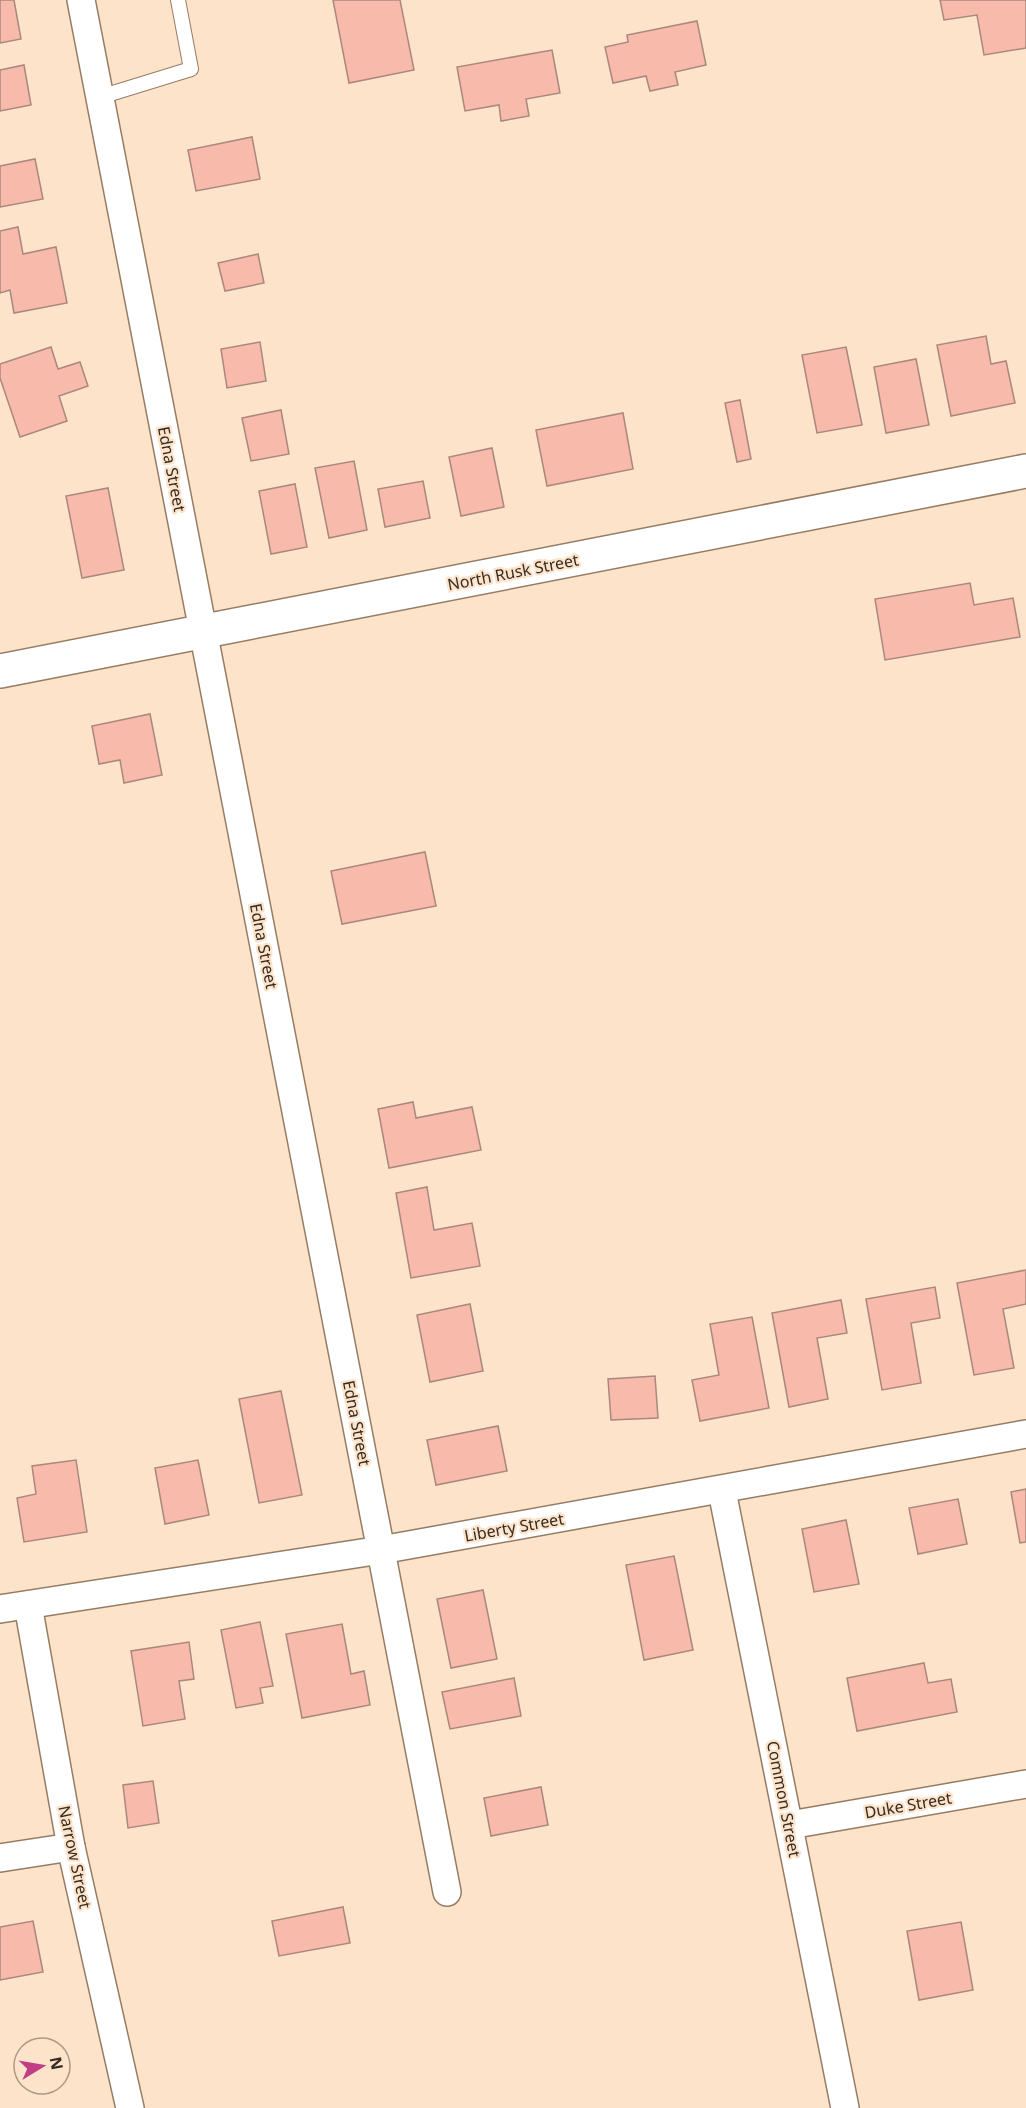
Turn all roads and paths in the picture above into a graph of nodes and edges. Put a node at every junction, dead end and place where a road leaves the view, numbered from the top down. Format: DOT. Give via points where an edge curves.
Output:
graph roads {
  1 [pos="81,0"];
  2 [pos="178,0"];
  3 [pos="100,97"];
  4 [pos="1026,471"];
  5 [pos="203,633"];
  6 [pos="0,670"];
  7 [pos="1026,1434"];
  8 [pos="722,1491"];
  9 [pos="381,1550"];
  10 [pos="28,1605"];
  11 [pos="0,1609"];
  12 [pos="1026,1784"];
  13 [pos="790,1825"];
  14 [pos="72,1847"];
  15 [pos="0,1858"];
  16 [pos="447,1892"];
  17 [pos="130,2108"];
  18 [pos="845,2108"];
  1 -- 3 [label="street, Edna Street"];
  2 -- 3 [label="lane" via="191,69"];
  3 -- 5 [label="street, Edna Street"];
  4 -- 5 [label="street, North Rusk Street"];
  5 -- 6 [label="street, North Rusk Street"];
  5 -- 9 [label="street, Edna Street"];
  7 -- 8 [label="street, Liberty Street"];
  8 -- 9 [label="street, Liberty Street"];
  8 -- 13 [label="street, Common Street"];
  9 -- 10 [label="street, Liberty Street"];
  9 -- 16 [label="street, Edna Street"];
  10 -- 11 [label="street, Liberty Street"];
  10 -- 14 [label="street, Narrow Street"];
  12 -- 13 [label="street, Duke Street"];
  13 -- 18 [label="street, Common Street"];
  14 -- 15 [label="street"];
  14 -- 17 [label="street, Narrow Street"];
}
